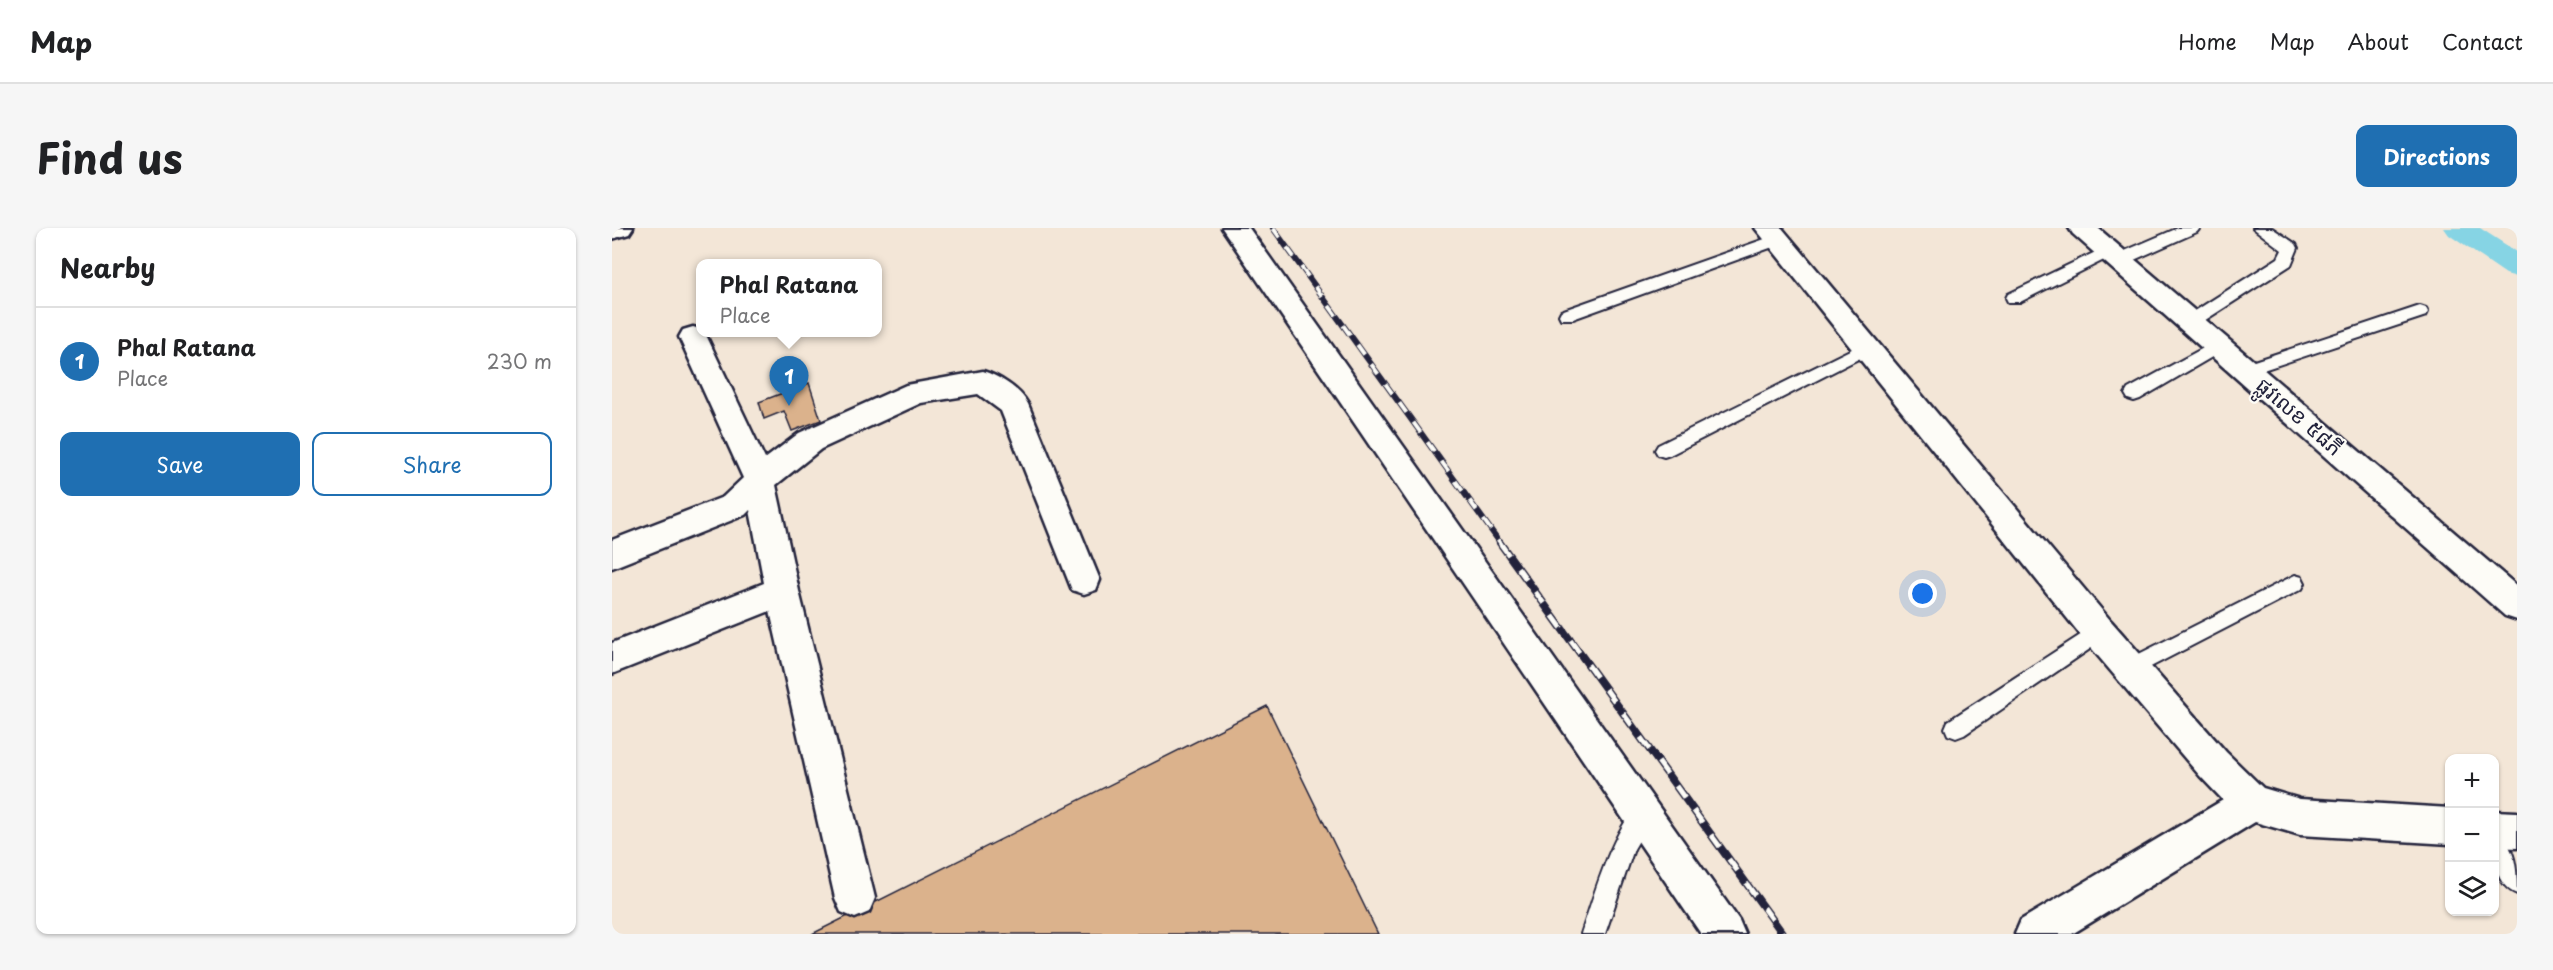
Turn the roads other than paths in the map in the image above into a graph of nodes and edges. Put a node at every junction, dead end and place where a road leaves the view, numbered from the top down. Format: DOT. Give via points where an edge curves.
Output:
graph roads {
  1 [pos="1235,228"];
  2 [pos="2082,228"];
  3 [pos="2192,228"];
  4 [pos="2261,228"];
  5 [pos="1774,234"];
  6 [pos="2114,256"];
  7 [pos="2014,298"];
  8 [pos="2420,312"];
  9 [pos="1567,315"];
  10 [pos="2190,322"];
  11 [pos="693,337"];
  12 [pos="2218,346"];
  13 [pos="1868,347"];
  14 [pos="2245,370"];
  15 [pos="2134,394"];
  16 [pos="1664,450"];
  17 [pos="760,481"];
  18 [pos="612,554"];
  19 [pos="1084,580"];
  20 [pos="2295,583"];
  21 [pos="782,591"];
  22 [pos="2517,606"];
  23 [pos="2099,632"];
  24 [pos="612,659"];
  25 [pos="2130,668"];
  26 [pos="1956,728"];
  27 [pos="2252,803"];
  28 [pos="1643,815"];
  29 [pos="2445,826"];
  30 [pos="2499,829"];
  31 [pos="2517,830"];
  32 [pos="2499,852"];
  33 [pos="2517,882"];
  34 [pos="855,898"];
  35 [pos="1593,934"];
  36 [pos="1725,934"];
  37 [pos="2035,934"];
  1 -- 28 [label="street"];
  2 -- 6 [label="street, ផ្លូវលេខ ៥៨ភី"];
  3 -- 6 [label="lane"];
  4 -- 10 [label="lane" via="2290,248 2285,261"];
  5 -- 9 [label="lane"];
  5 -- 13 [label="street"];
  6 -- 7 [label="lane"];
  6 -- 10 [label="street, ផ្លូវលេខ ៥៨ភី"];
  8 -- 14 [label="lane"];
  10 -- 12 [label="street, ផ្លូវលេខ ៥៨ភី"];
  11 -- 17 [label="street"];
  12 -- 14 [label="street, ផ្លូវលេខ ៥៨ភី"];
  12 -- 15 [label="lane"];
  13 -- 16 [label="lane"];
  13 -- 23 [label="street"];
  14 -- 22 [label="street, ផ្លូវលេខ ៥៨ភី"];
  17 -- 18 [label="street" via="734,506"];
  17 -- 19 [label="street" via="810,441 916,393 983,382 1013,404"];
  17 -- 21 [label="street"];
  20 -- 25 [label="lane"];
  21 -- 24 [label="street"];
  21 -- 34 [label="street"];
  23 -- 25 [label="street"];
  23 -- 26 [label="lane"];
  25 -- 27 [label="street"];
  27 -- 29 [label="street" via="2300,817"];
  27 -- 37 [label="street"];
  28 -- 35 [label="lane" via="1625,843"];
  28 -- 36 [label="street"];
  30 -- 31 [label="street"];
  32 -- 33 [label="lane"];
}
